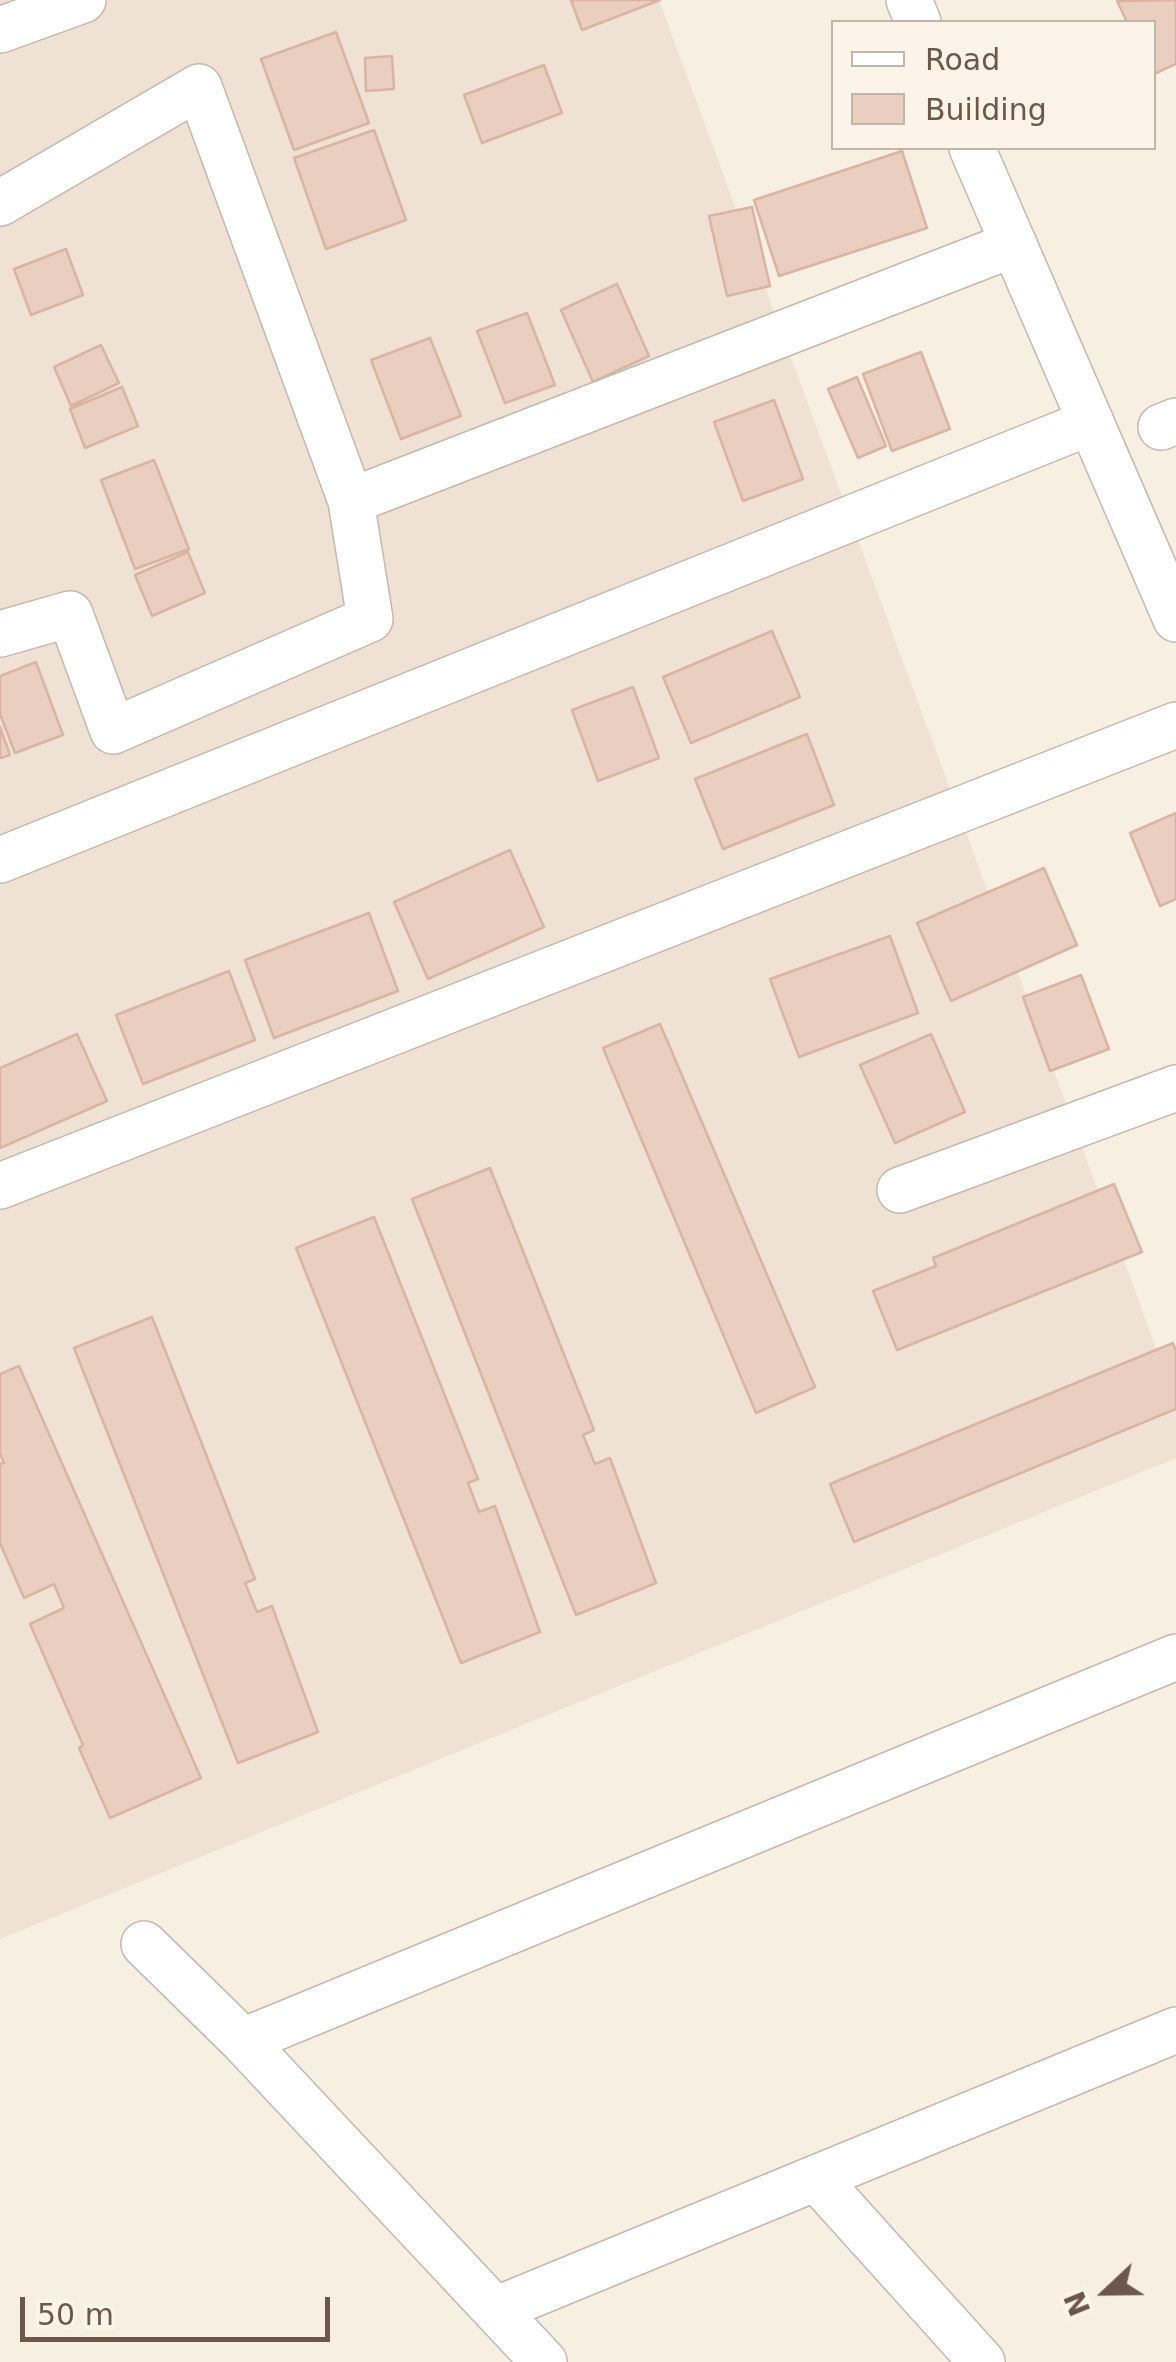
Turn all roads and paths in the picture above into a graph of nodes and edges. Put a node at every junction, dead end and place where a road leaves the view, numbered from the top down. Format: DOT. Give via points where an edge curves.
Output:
graph roads {
  1 [pos="82,0"];
  2 [pos="0,30"];
  3 [pos="973,150"];
  4 [pos="0,203"];
  5 [pos="1014,244"];
  6 [pos="1091,422"];
  7 [pos="351,500"];
  8 [pos="1174,608"];
  9 [pos="0,634"];
  10 [pos="1176,725"];
  11 [pos="0,860"];
  12 [pos="1176,1088"];
  13 [pos="0,1186"];
  14 [pos="900,1190"];
  15 [pos="1176,1657"];
  16 [pos="144,1944"];
  17 [pos="1176,2030"];
  18 [pos="243,2040"];
  19 [pos="816,2178"];
  20 [pos="495,2310"];
  21 [pos="544,2362"];
  22 [pos="982,2362"];
  1 -- 2 [label="street"];
  3 -- 5 [label="street"];
  4 -- 7 [label="street" via="199,87"];
  5 -- 6 [label="street"];
  5 -- 7 [label="street"];
  6 -- 8 [label="street"];
  6 -- 11 [label="street"];
  7 -- 9 [label="street" via="370,619 113,730 70,614"];
  10 -- 13 [label="street"];
  12 -- 14 [label="street"];
  15 -- 18 [label="street"];
  16 -- 18 [label="street"];
  17 -- 19 [label="street"];
  18 -- 20 [label="street"];
  19 -- 20 [label="street"];
  19 -- 22 [label="street"];
  20 -- 21 [label="street"];
}
